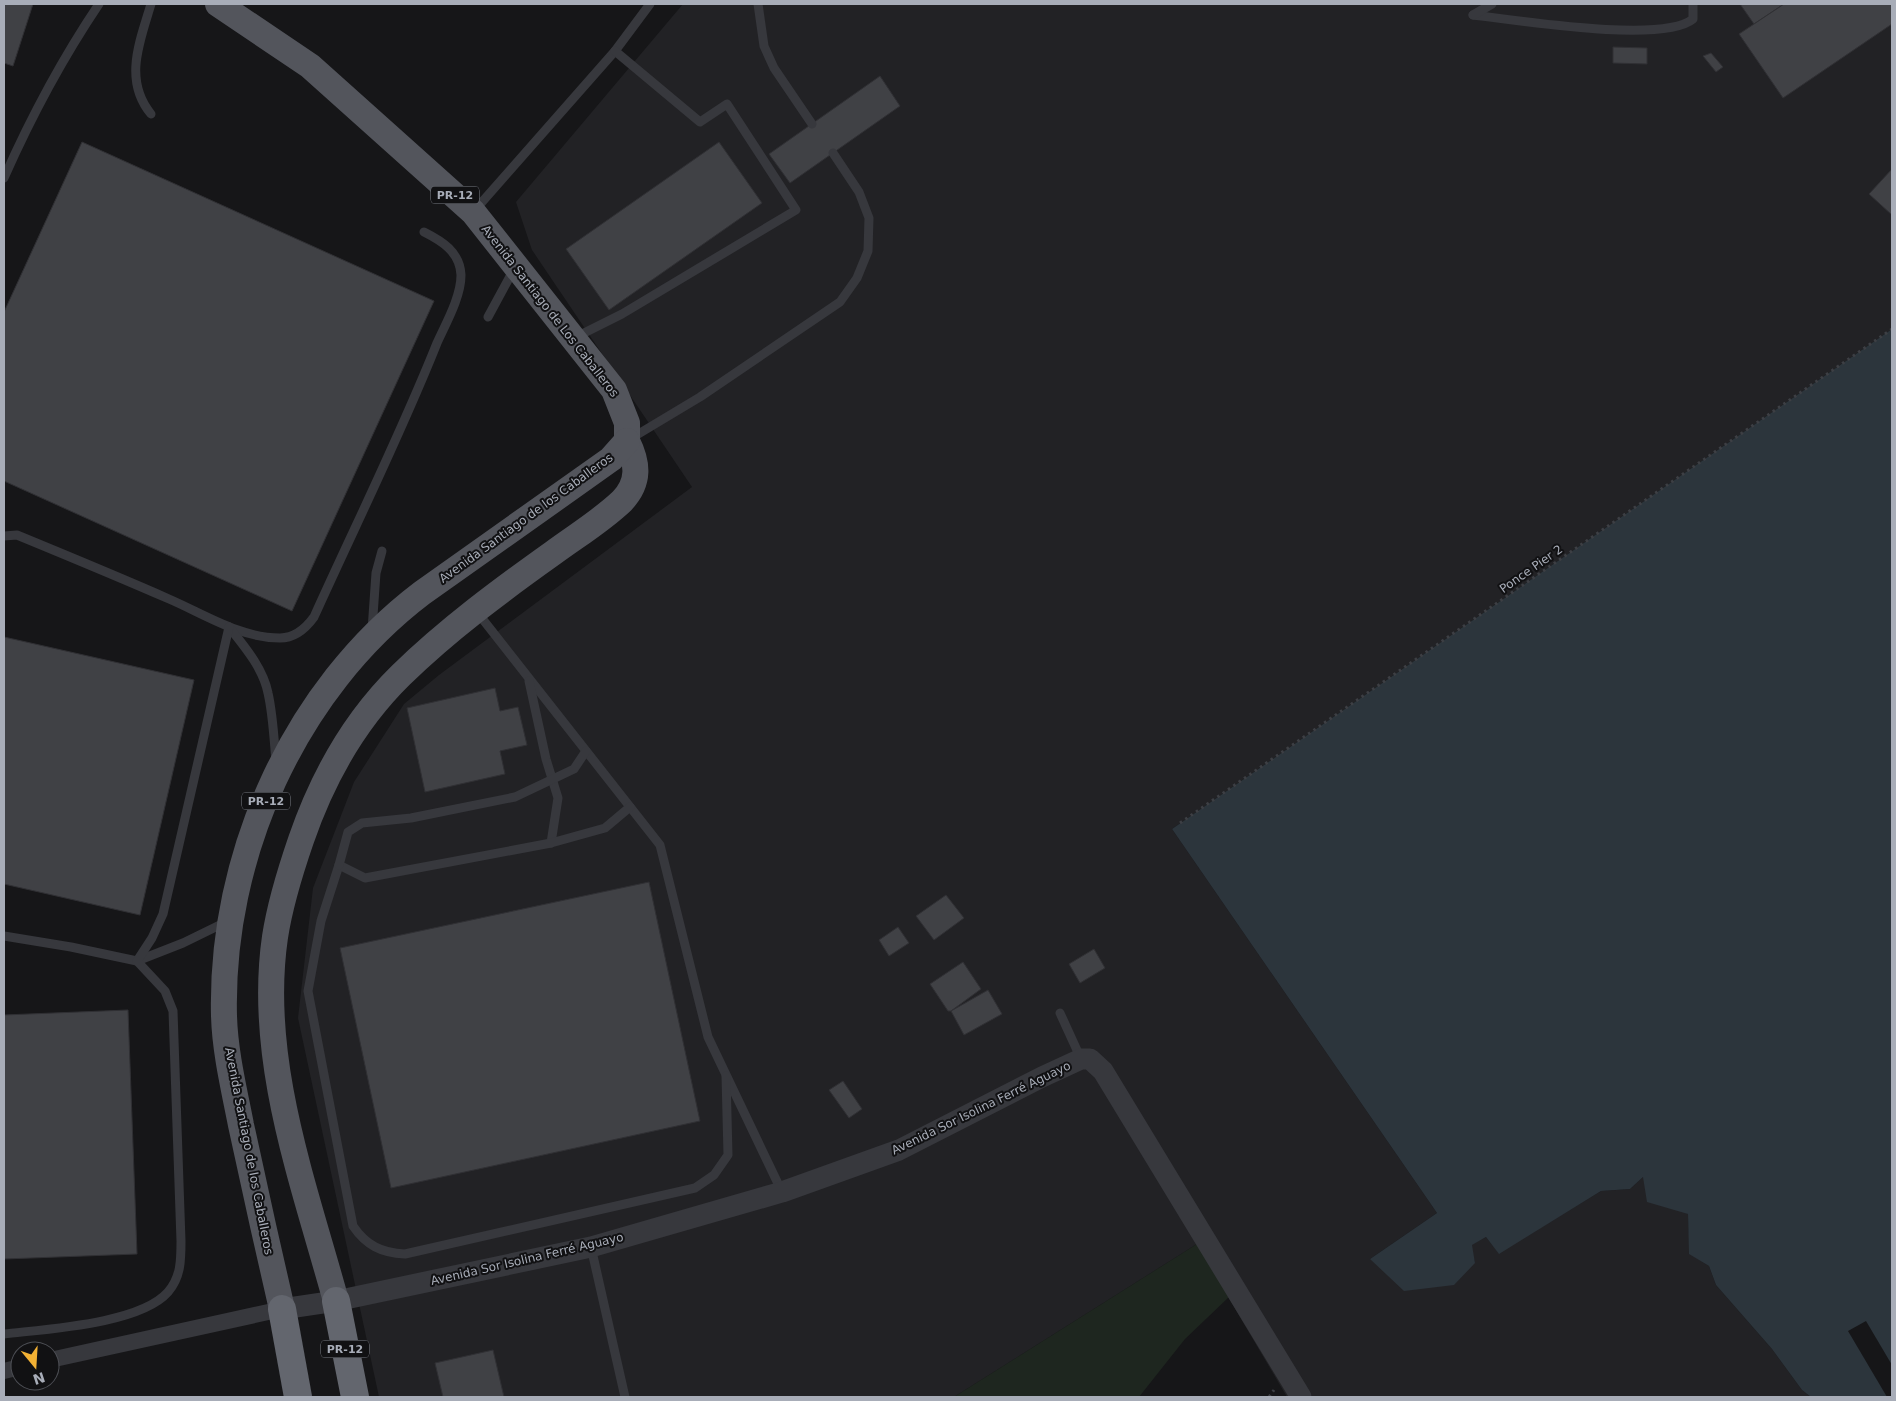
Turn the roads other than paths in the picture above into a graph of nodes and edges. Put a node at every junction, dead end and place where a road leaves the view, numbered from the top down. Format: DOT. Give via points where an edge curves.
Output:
graph roads {
  1 [pos="99,4"];
  2 [pos="152,4"];
  3 [pos="218,4"];
  4 [pos="650,4"];
  5 [pos="758,4"];
  6 [pos="1472,4"];
  7 [pos="1492,4"];
  8 [pos="1693,4"];
  9 [pos="1473,15"];
  10 [pos="615,51"];
  11 [pos="151,114"];
  12 [pos="812,124"];
  13 [pos="833,153"];
  14 [pos="4,178"];
  15 [pos="473,212"];
  16 [pos="424,232"];
  17 [pos="515,266"];
  18 [pos="488,317"];
  19 [pos="574,338"];
  20 [pos="627,441"];
  21 [pos="4,536"];
  22 [pos="382,551"];
  23 [pos="477,611"];
  24 [pos="229,627"];
  25 [pos="371,636"];
  26 [pos="528,678"];
  27 [pos="586,752"];
  28 [pos="278,774"];
  29 [pos="552,778"];
  30 [pos="630,807"];
  31 [pos="551,843"];
  32 [pos="339,865"];
  33 [pos="230,919"];
  34 [pos="4,936"];
  35 [pos="137,961"];
  36 [pos="1060,1013"];
  37 [pos="1081,1059"];
  38 [pos="726,1076"];
  39 [pos="782,1192"];
  40 [pos="591,1247"];
  41 [pos="336,1301"];
  42 [pos="282,1309"];
  43 [pos="4,1334"];
  44 [pos="60,1358"];
  45 [pos="298,1397"];
  46 [pos="355,1397"];
  47 [pos="625,1397"];
  48 [pos="1301,1397"];
  1 -- 14 [label="lane" via="55,75"];
  2 -- 11 [label="lane" via="135,58 138,93"];
  3 -- 15 [label="main road, Avenida Santiago de Los Caballeros / PR-12" via="310,66"];
  4 -- 10 [label="lane"];
  5 -- 12 [label="lane" via="764,46 774,68"];
  6 -- 9 [label="lane"];
  7 -- 9 [label="lane"];
  8 -- 9 [label="lane" via="1693,19 1687,24 1658,30 1562,26"];
  10 -- 15 [label="lane"];
  10 -- 19 [label="lane" via="700,122 727,104 796,210 622,314"];
  13 -- 20 [label="lane" via="860,192 869,218 868,251 840,302 700,397"];
  15 -- 17 [label="main road, Avenida Santiago de Los Caballeros / PR-12"];
  16 -- 24 [label="lane" via="439,239 455,255 461,275 459,290 314,617 307,627 281,638"];
  17 -- 18 [label="lane"];
  17 -- 19 [label="main road, Avenida Santiago de Los Caballeros / PR-12"];
  19 -- 20 [label="main road, Avenida Santiago de Los Caballeros / PR-12" via="618,397 627,423"];
  20 -- 23 [label="main road, PR-12" via="636,468 629,494"];
  20 -- 25 [label="main road, Avenida Santiago de los Caballeros / PR-12" via="611,459 422,593"];
  21 -- 24 [label="lane" via="17,535"];
  22 -- 25 [label="lane" via="376,573"];
  23 -- 26 [label="lane"];
  23 -- 41 [label="main road, PR-12" via="399,676 354,732 320,791 280,908 271,977 276,1062 288,1124"];
  24 -- 28 [label="lane" via="257,666 268,692"];
  24 -- 35 [label="lane" via="163,914"];
  25 -- 28 [label="main road, Avenida Santiago de los Caballeros / PR-12" via="315,705"];
  26 -- 27 [label="lane"];
  26 -- 29 [label="lane"];
  27 -- 29 [label="lane" via="574,769"];
  27 -- 30 [label="lane"];
  28 -- 33 [label="main road, Avenida Santiago de los Caballeros / PR-12" via="245,858"];
  29 -- 31 [label="lane" via="558,798"];
  29 -- 32 [label="lane" via="515,796 410,818 362,824 348,832"];
  30 -- 31 [label="lane" via="605,828"];
  30 -- 38 [label="lane" via="660,845 708,1037"];
  31 -- 32 [label="lane" via="364,878"];
  32 -- 38 [label="lane" via="321,921 308,991 349,1214 360,1236 379,1250 405,1254 695,1188 714,1175 728,1155"];
  33 -- 35 [label="lane" via="183,943"];
  33 -- 42 [label="main road, Avenida Santiago de los Caballeros / PR-12" via="224,1017 227,1050"];
  34 -- 35 [label="lane"];
  35 -- 43 [label="lane" via="165,992 173,1011 181,1241 179,1272 169,1291 142,1311 87,1323"];
  36 -- 37 [label="lane"];
  37 -- 39 [label="street, Avenida Sor Isolina Ferré Aguayo" via="899,1150"];
  37 -- 48 [label="street, Avenida Sor Isolina Ferré Aguayo" via="1090,1059 1103,1071"];
  38 -- 39 [label="lane"];
  39 -- 40 [label="street, Avenida Sor Isolina Ferré Aguayo"];
  40 -- 41 [label="street, Avenida Sor Isolina Ferré Aguayo"];
  40 -- 47 [label="lane"];
  41 -- 42 [label="street, Avenida Sor Isolina Ferré Aguayo"];
  41 -- 46 [label="highway, PR-12"];
  42 -- 44 [label="street"];
  42 -- 45 [label="highway, Avenida Santiago de los Caballeros / PR-12"];
}
